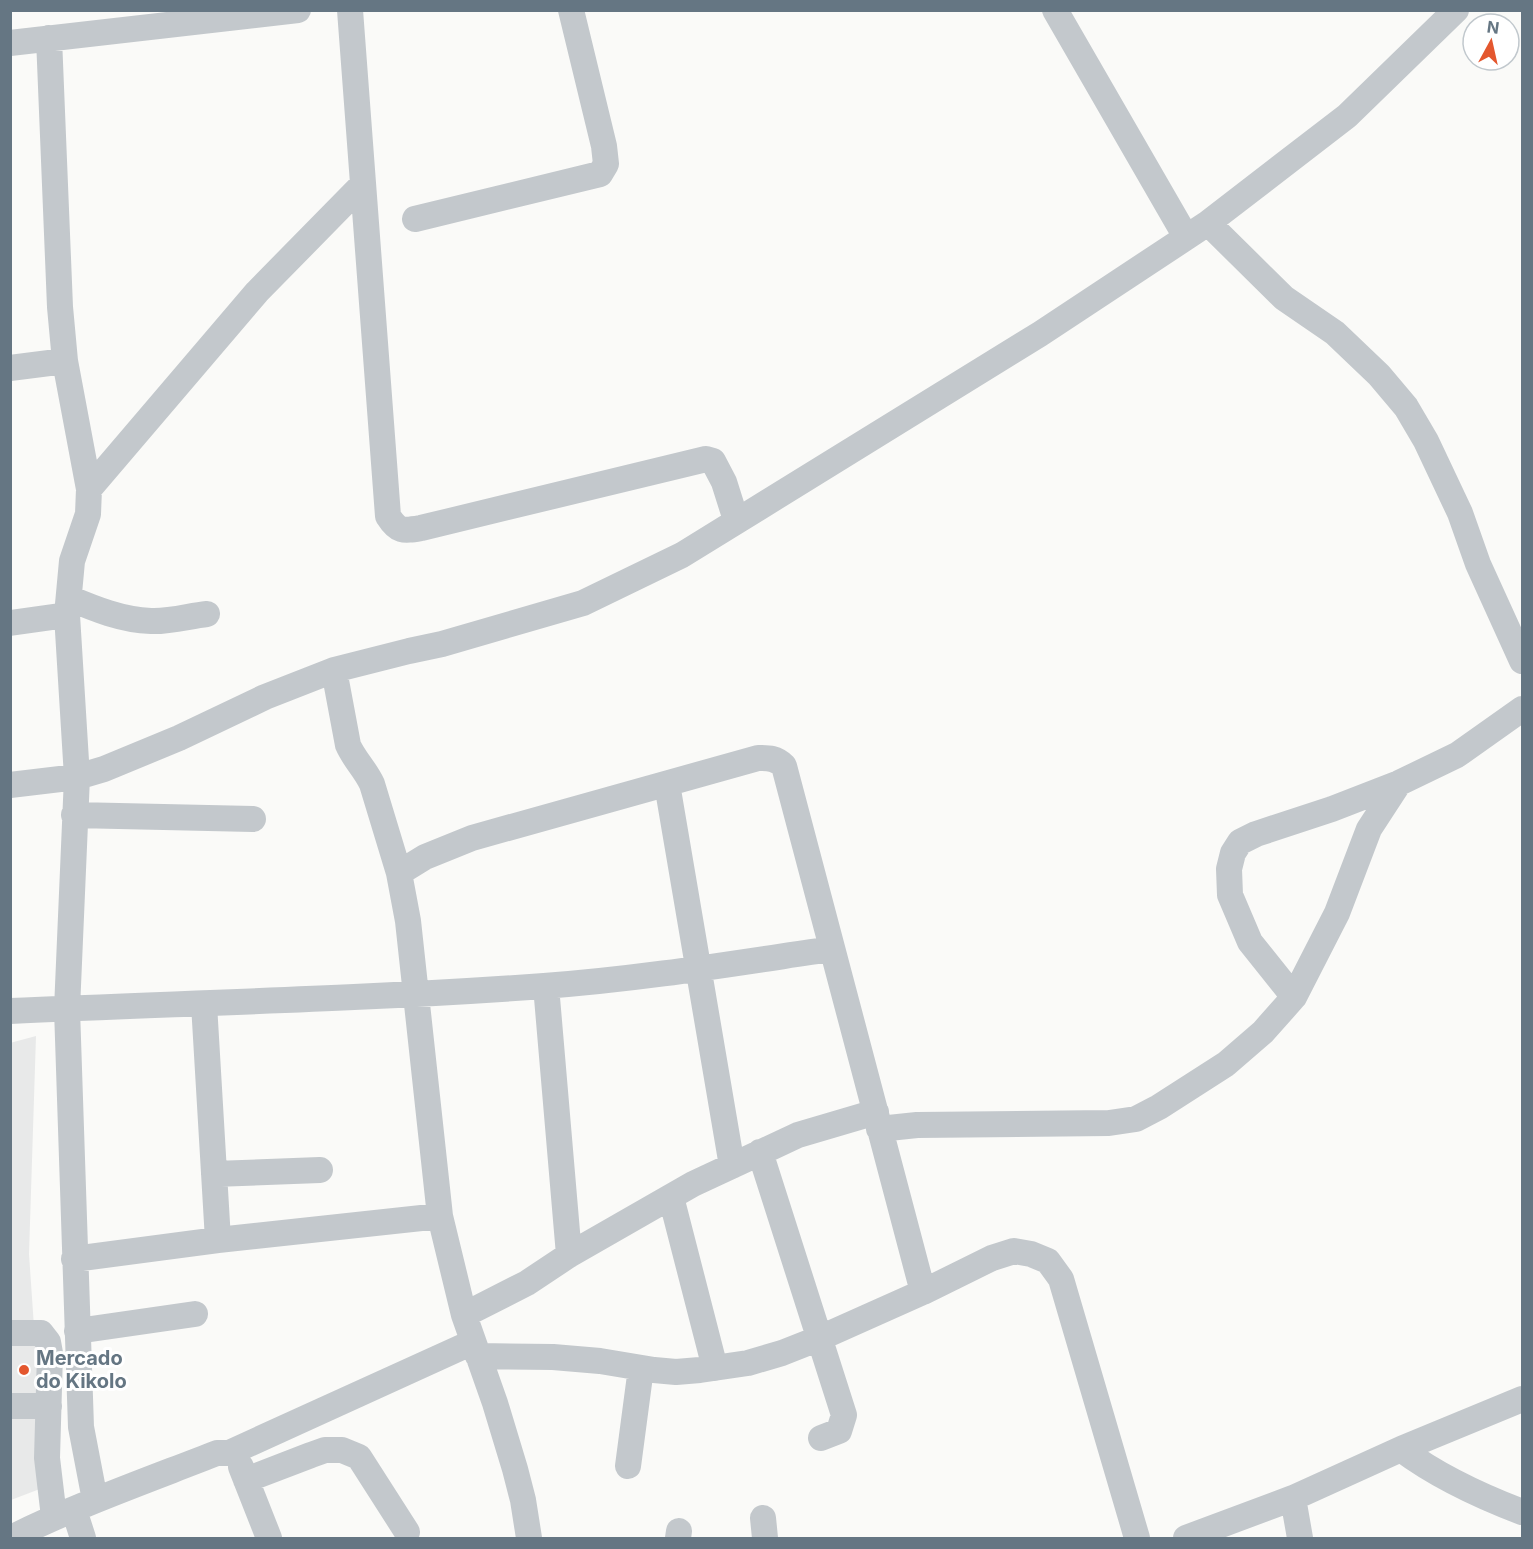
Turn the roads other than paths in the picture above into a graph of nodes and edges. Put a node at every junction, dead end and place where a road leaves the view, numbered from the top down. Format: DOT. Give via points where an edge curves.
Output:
graph roads {
  1 [pos="298,10"];
  2 [pos="350,10"];
  3 [pos="571,10"];
  4 [pos="1055,10"];
  5 [pos="1456,10"];
  6 [pos="180,18"];
  7 [pos="49,38"];
  8 [pos="10,44"];
  9 [pos="363,184"];
  10 [pos="415,219"];
  11 [pos="1208,223"];
  12 [pos="1186,237"];
  13 [pos="65,361"];
  14 [pos="10,368"];
  15 [pos="89,489"];
  16 [pos="736,520"];
  17 [pos="68,606"];
  18 [pos="207,614"];
  19 [pos="10,623"];
  20 [pos="1522,661"];
  21 [pos="334,670"];
  22 [pos="1522,709"];
  23 [pos="76,777"];
  24 [pos="1400,783"];
  25 [pos="667,784"];
  26 [pos="10,785"];
  27 [pos="74,815"];
  28 [pos="253,819"];
  29 [pos="399,873"];
  30 [pos="831,949"];
  31 [pos="699,968"];
  32 [pos="546,986"];
  33 [pos="415,994"];
  34 [pos="1294,997"];
  35 [pos="204,1004"];
  36 [pos="67,1009"];
  37 [pos="10,1011"];
  38 [pos="878,1121"];
  39 [pos="760,1152"];
  40 [pos="732,1166"];
  41 [pos="320,1170"];
  42 [pos="214,1174"];
  43 [pos="671,1197"];
  44 [pos="440,1216"];
  45 [pos="218,1240"];
  46 [pos="568,1255"];
  47 [pos="74,1259"];
  48 [pos="923,1292"];
  49 [pos="195,1314"];
  50 [pos="464,1315"];
  51 [pos="77,1331"];
  52 [pos="10,1333"];
  53 [pos="820,1338"];
  54 [pos="475,1349"];
  55 [pos="640,1368"];
  56 [pos="715,1368"];
  57 [pos="1522,1398"];
  58 [pos="10,1406"];
  59 [pos="49,1406"];
  60 [pos="821,1438"];
  61 [pos="1401,1449"];
  62 [pos="229,1453"];
  63 [pos="628,1466"];
  64 [pos="246,1480"];
  65 [pos="1293,1498"];
  66 [pos="74,1509"];
  67 [pos="1522,1512"];
  68 [pos="407,1532"];
  69 [pos="11,1539"];
  70 [pos="83,1539"];
  71 [pos="269,1539"];
  72 [pos="529,1539"];
  73 [pos="1137,1539"];
  74 [pos="1186,1539"];
  75 [pos="1300,1539"];
  1 -- 6 [label="street"];
  2 -- 9 [label="street"];
  3 -- 10 [label="street" via="604,146 606,164 600,174"];
  4 -- 12 [label="street"];
  5 -- 11 [label="street" via="1347,116"];
  6 -- 7 [label="street"];
  7 -- 8 [label="street"];
  7 -- 13 [label="street"];
  9 -- 15 [label="street" via="257,292"];
  9 -- 16 [label="street" via="388,516 395,527 405,531 421,528 706,459 719,470"];
  11 -- 12 [label="street"];
  11 -- 20 [label="street" via="1284,298 1335,333 1406,407 1460,513 1478,564"];
  12 -- 16 [label="street" via="1040,334"];
  13 -- 14 [label="street"];
  13 -- 15 [label="street"];
  15 -- 17 [label="street" via="88,514 72,561"];
  16 -- 21 [label="street" via="682,555 583,603"];
  17 -- 18 [label="street" via="153,622"];
  17 -- 19 [label="street"];
  17 -- 23 [label="street"];
  21 -- 23 [label="street" via="137,756"];
  21 -- 29 [label="street" via="348,745 372,784"];
  22 -- 24 [label="street" via="1457,756"];
  23 -- 26 [label="street"];
  23 -- 27 [label="street"];
  24 -- 34 [label="street" via="1369,829 1337,913"];
  24 -- 34 [label="street" via="1256,834 1239,842 1233,853 1230,896 1250,942"];
  25 -- 29 [label="street" via="472,838 425,857"];
  25 -- 30 [label="street" via="758,758 778,760 784,766"];
  25 -- 31 [label="street"];
  27 -- 28 [label="street"];
  27 -- 36 [label="street"];
  29 -- 33 [label="street"];
  30 -- 31 [label="street"];
  30 -- 38 [label="street"];
  31 -- 32 [label="street"];
  31 -- 40 [label="street"];
  32 -- 33 [label="street"];
  32 -- 46 [label="street"];
  33 -- 35 [label="street"];
  33 -- 44 [label="street"];
  34 -- 38 [label="street" via="1263,1032 1226,1064 1136,1119 1109,1123 917,1125"];
  35 -- 36 [label="street"];
  35 -- 42 [label="street"];
  36 -- 37 [label="street"];
  36 -- 47 [label="street"];
  38 -- 39 [label="street" via="798,1135"];
  38 -- 48 [label="street"];
  39 -- 40 [label="street"];
  39 -- 53 [label="street"];
  40 -- 43 [label="street"];
  41 -- 42 [label="street"];
  42 -- 45 [label="street"];
  43 -- 46 [label="street"];
  43 -- 56 [label="street"];
  44 -- 45 [label="street"];
  44 -- 50 [label="street"];
  45 -- 47 [label="street"];
  46 -- 50 [label="street" via="526,1283"];
  47 -- 51 [label="street"];
  48 -- 53 [label="street"];
  48 -- 73 [label="street" via="1014,1251 1048,1261 1061,1279 1073,1314"];
  49 -- 51 [label="street"];
  50 -- 54 [label="street"];
  51 -- 66 [label="street" via="81,1427"];
  52 -- 59 [label="street" via="41,1333 48,1342"];
  53 -- 56 [label="street" via="771,1356"];
  53 -- 60 [label="street" via="844,1415 839,1431"];
  54 -- 55 [label="street"];
  54 -- 62 [label="street"];
  54 -- 72 [label="street" via="515,1469"];
  55 -- 56 [label="street" via="676,1372"];
  55 -- 63 [label="street"];
  57 -- 61 [label="street"];
  58 -- 59 [label="street"];
  59 -- 66 [label="street" via="48,1458"];
  61 -- 65 [label="street"];
  61 -- 67 [label="street" via="1435,1471"];
  62 -- 64 [label="street" via="238,1461"];
  62 -- 66 [label="street" via="217,1453"];
  64 -- 68 [label="street" via="325,1450 342,1450 359,1456"];
  64 -- 71 [label="street"];
  65 -- 74 [label="street"];
  65 -- 75 [label="street"];
  66 -- 69 [label="street"];
  66 -- 70 [label="street"];
}
